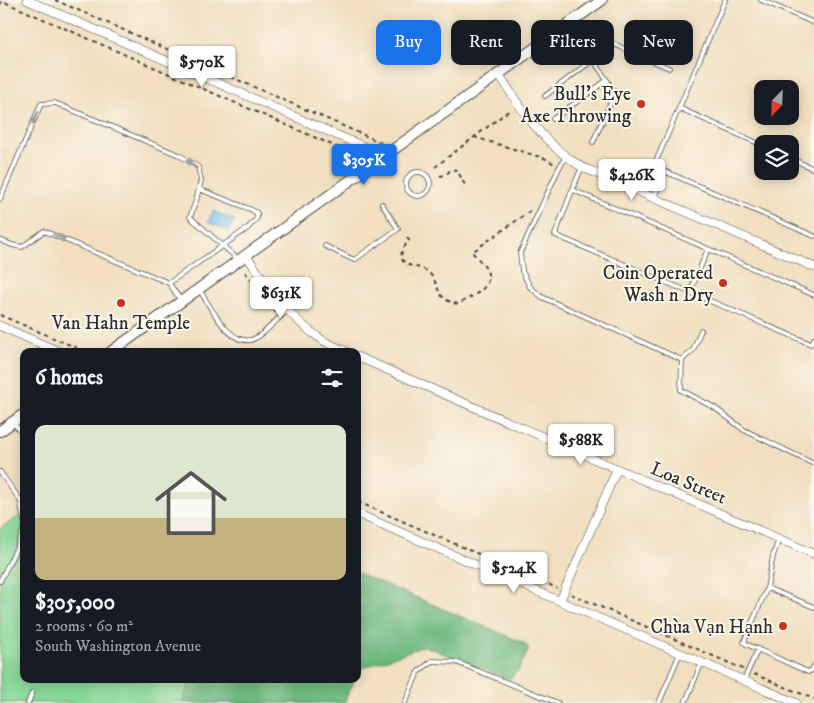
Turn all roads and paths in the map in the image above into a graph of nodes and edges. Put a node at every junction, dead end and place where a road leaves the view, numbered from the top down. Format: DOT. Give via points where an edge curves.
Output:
graph roads {
  1 [pos="28,0"];
  2 [pos="55,0"];
  3 [pos="602,0"];
  4 [pos="725,0"];
  5 [pos="761,0"];
  6 [pos="0,5"];
  7 [pos="574,20"];
  8 [pos="814,23"];
  9 [pos="614,44"];
  10 [pos="531,51"];
  11 [pos="586,65"];
  12 [pos="598,65"];
  13 [pos="668,68"];
  14 [pos="498,74"];
  15 [pos="607,80"];
  16 [pos="545,96"];
  17 [pos="518,104"];
  18 [pos="679,108"];
  19 [pos="554,119"];
  20 [pos="474,138"];
  21 [pos="754,141"];
  22 [pos="593,142"];
  23 [pos="382,143"];
  24 [pos="385,156"];
  25 [pos="362,158"];
  26 [pos="566,158"];
  27 [pos="799,162"];
  28 [pos="435,167"];
  29 [pos="582,167"];
  30 [pos="559,168"];
  31 [pos="814,169"];
  32 [pos="664,171"];
  33 [pos="420,172"];
  34 [pos="440,176"];
  35 [pos="466,186"];
  36 [pos="574,188"];
  37 [pos="199,189"];
  38 [pos="654,198"];
  39 [pos="0,199"];
  40 [pos="382,204"];
  41 [pos="537,214"];
  42 [pos="814,236"];
  43 [pos="407,238"];
  44 [pos="0,240"];
  45 [pos="222,245"];
  46 [pos="325,246"];
  47 [pos="708,248"];
  48 [pos="243,258"];
  49 [pos="814,267"];
  50 [pos="246,272"];
  51 [pos="169,283"];
  52 [pos="199,289"];
  53 [pos="690,292"];
  54 [pos="814,295"];
  55 [pos="182,301"];
  56 [pos="288,310"];
  57 [pos="0,315"];
  58 [pos="280,317"];
  59 [pos="0,326"];
  60 [pos="701,330"];
  61 [pos="814,339"];
  62 [pos="51,348"];
  63 [pos="77,348"];
  64 [pos="116,348"];
  65 [pos="339,348"];
  66 [pos="682,360"];
  67 [pos="361,361"];
  68 [pos="20,417"];
  69 [pos="13,422"];
  70 [pos="0,431"];
  71 [pos="20,431"];
  72 [pos="814,464"];
  73 [pos="617,469"];
  74 [pos="0,472"];
  75 [pos="20,500"];
  76 [pos="361,503"];
  77 [pos="361,515"];
  78 [pos="780,539"];
  79 [pos="20,540"];
  80 [pos="814,554"];
  81 [pos="0,581"];
  82 [pos="767,588"];
  83 [pos="564,591"];
  84 [pos="560,601"];
  85 [pos="814,607"];
  86 [pos="758,650"];
  87 [pos="680,652"];
  88 [pos="702,662"];
  89 [pos="814,666"];
  90 [pos="748,671"];
  91 [pos="744,680"];
  92 [pos="32,693"];
  93 [pos="814,699"];
  94 [pos="28,703"];
  95 [pos="405,703"];
  96 [pos="558,703"];
  97 [pos="659,703"];
  98 [pos="685,703"];
  99 [pos="794,703"];
  1 -- 24 [label="street"];
  2 -- 23 [label="path"];
  3 -- 7 [label="street"];
  4 -- 18 [label="lane"];
  5 -- 8 [label="lane"];
  6 -- 25 [label="path" via="2,1"];
  9 -- 13 [label="lane"];
  10 -- 14 [label="street"];
  11 -- 16 [label="lane"];
  12 -- 15 [label="lane"];
  14 -- 17 [label="street"];
  14 -- 24 [label="street"];
  15 -- 19 [label="lane"];
  15 -- 22 [label="lane" via="615,93"];
  17 -- 20 [label="path"];
  17 -- 26 [label="street" via="547,141"];
  18 -- 21 [label="lane"];
  18 -- 32 [label="lane" via="654,166"];
  20 -- 28 [label="path"];
  20 -- 30 [label="path" via="547,159"];
  24 -- 48 [label="street"];
  26 -- 29 [label="street"];
  26 -- 30 [label="lane"];
  27 -- 31 [label="lane"];
  29 -- 36 [label="lane"];
  29 -- 38 [label="street"];
  30 -- 41 [label="lane"];
  32 -- 38 [label="lane"];
  32 -- 42 [label="lane"];
  33 -- 33 [label="lane" via="406,180 408,192 415,196 426,194 430,187 429,179"];
  34 -- 35 [label="path" via="456,170"];
  36 -- 47 [label="lane" via="579,193"];
  36 -- 53 [label="lane" via="555,235"];
  37 -- 39 [label="lane, one-way" via="198,167 179,155 55,103 41,104"];
  37 -- 45 [label="lane" via="190,217"];
  37 -- 45 [label="lane" via="256,213 254,223"];
  38 -- 49 [label="street"];
  40 -- 46 [label="lane" via="398,229 354,260"];
  41 -- 43 [label="path" via="530,211 472,252 488,272 488,281 484,288 458,304 442,298 432,278 422,268 403,261 401,255 409,240"];
  41 -- 66 [label="lane" via="520,253 522,271 530,287 542,297"];
  44 -- 51 [label="lane, one-way" via="22,247 44,231"];
  45 -- 48 [label="lane"];
  45 -- 51 [label="lane"];
  47 -- 53 [label="lane"];
  47 -- 54 [label="lane"];
  48 -- 52 [label="street"];
  48 -- 56 [label="street"];
  50 -- 58 [label="path"];
  51 -- 55 [label="lane"];
  52 -- 55 [label="street"];
  52 -- 58 [label="lane" via="224,327 239,340 258,337"];
  53 -- 61 [label="lane" via="811,344"];
  55 -- 64 [label="street"];
  56 -- 58 [label="lane"];
  56 -- 65 [label="street" via="321,339"];
  57 -- 63 [label="path"];
  59 -- 62 [label="street"];
  60 -- 66 [label="lane" via="693,350"];
  66 -- 72 [label="lane" via="681,390 716,408 744,430"];
  67 -- 73 [label="street, Loa Street"];
  68 -- 69 [label="street"];
  69 -- 70 [label="street"];
  69 -- 71 [label="lane"];
  73 -- 78 [label="street, Loa Street"];
  73 -- 83 [label="street"];
  74 -- 75 [label="lane"];
  76 -- 83 [label="path"];
  77 -- 84 [label="street"];
  78 -- 80 [label="street, Loa Street"];
  78 -- 82 [label="lane"];
  79 -- 81 [label="lane"];
  82 -- 85 [label="lane"];
  82 -- 86 [label="lane" via="744,639 746,644"];
  83 -- 84 [label="street"];
  83 -- 90 [label="path"];
  84 -- 87 [label="street"];
  86 -- 89 [label="lane" via="808,672"];
  86 -- 90 [label="lane"];
  87 -- 88 [label="street"];
  87 -- 97 [label="lane"];
  88 -- 91 [label="street"];
  88 -- 98 [label="lane"];
  90 -- 91 [label="lane"];
  90 -- 93 [label="path"];
  91 -- 99 [label="street"];
  92 -- 94 [label="lane"];
  95 -- 96 [label="lane" via="418,672 432,661 456,662"];
}
